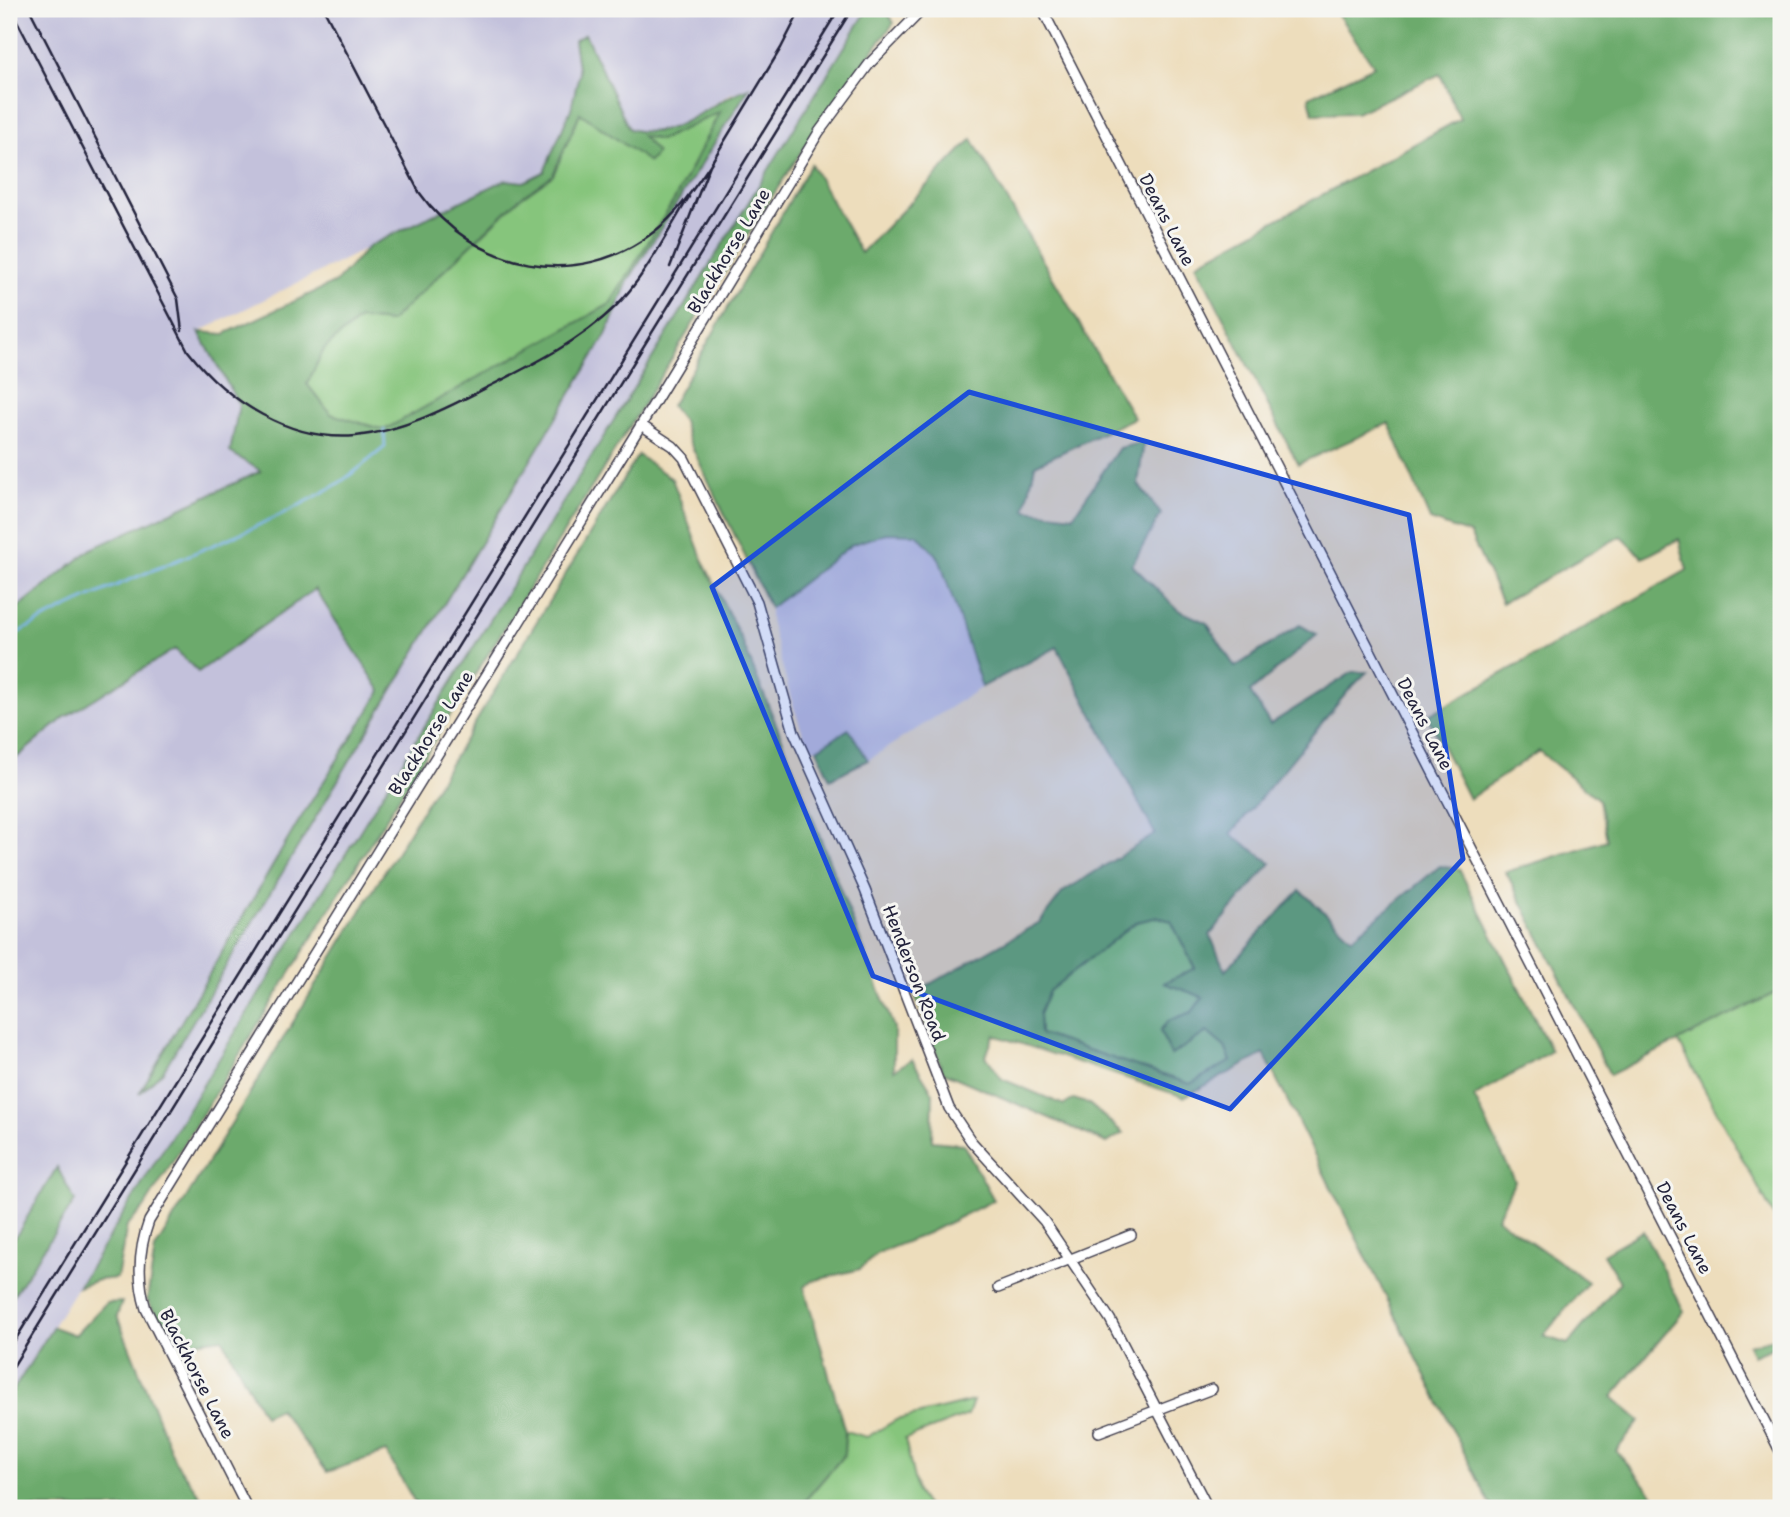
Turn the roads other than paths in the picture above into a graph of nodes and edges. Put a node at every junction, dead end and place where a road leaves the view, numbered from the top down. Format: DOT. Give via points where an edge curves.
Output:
graph roads {
  1 [pos="923,9"];
  2 [pos="1042,9"];
  3 [pos="641,425"];
  4 [pos="1131,1235"];
  5 [pos="1070,1259"];
  6 [pos="998,1288"];
  7 [pos="1212,1389"];
  8 [pos="1158,1410"];
  9 [pos="1099,1432"];
  10 [pos="1781,1453"];
  11 [pos="247,1508"];
  12 [pos="1208,1508"];
  1 -- 3 [label="street, Blackhorse Lane" via="870,63 819,132"];
  2 -- 10 [label="street, Deans Lane"];
  3 -- 5 [label="street, Henderson Road" via="684,458 757,602 794,732 865,890 954,1118 1027,1199"];
  3 -- 11 [label="street, Blackhorse Lane" via="152,1214 144,1234 139,1271 146,1309"];
  4 -- 5 [label="street"];
  5 -- 6 [label="street"];
  5 -- 8 [label="street, Henderson Road" via="1110,1319"];
  7 -- 8 [label="street"];
  8 -- 9 [label="street"];
  8 -- 12 [label="street, Henderson Road"];
}
